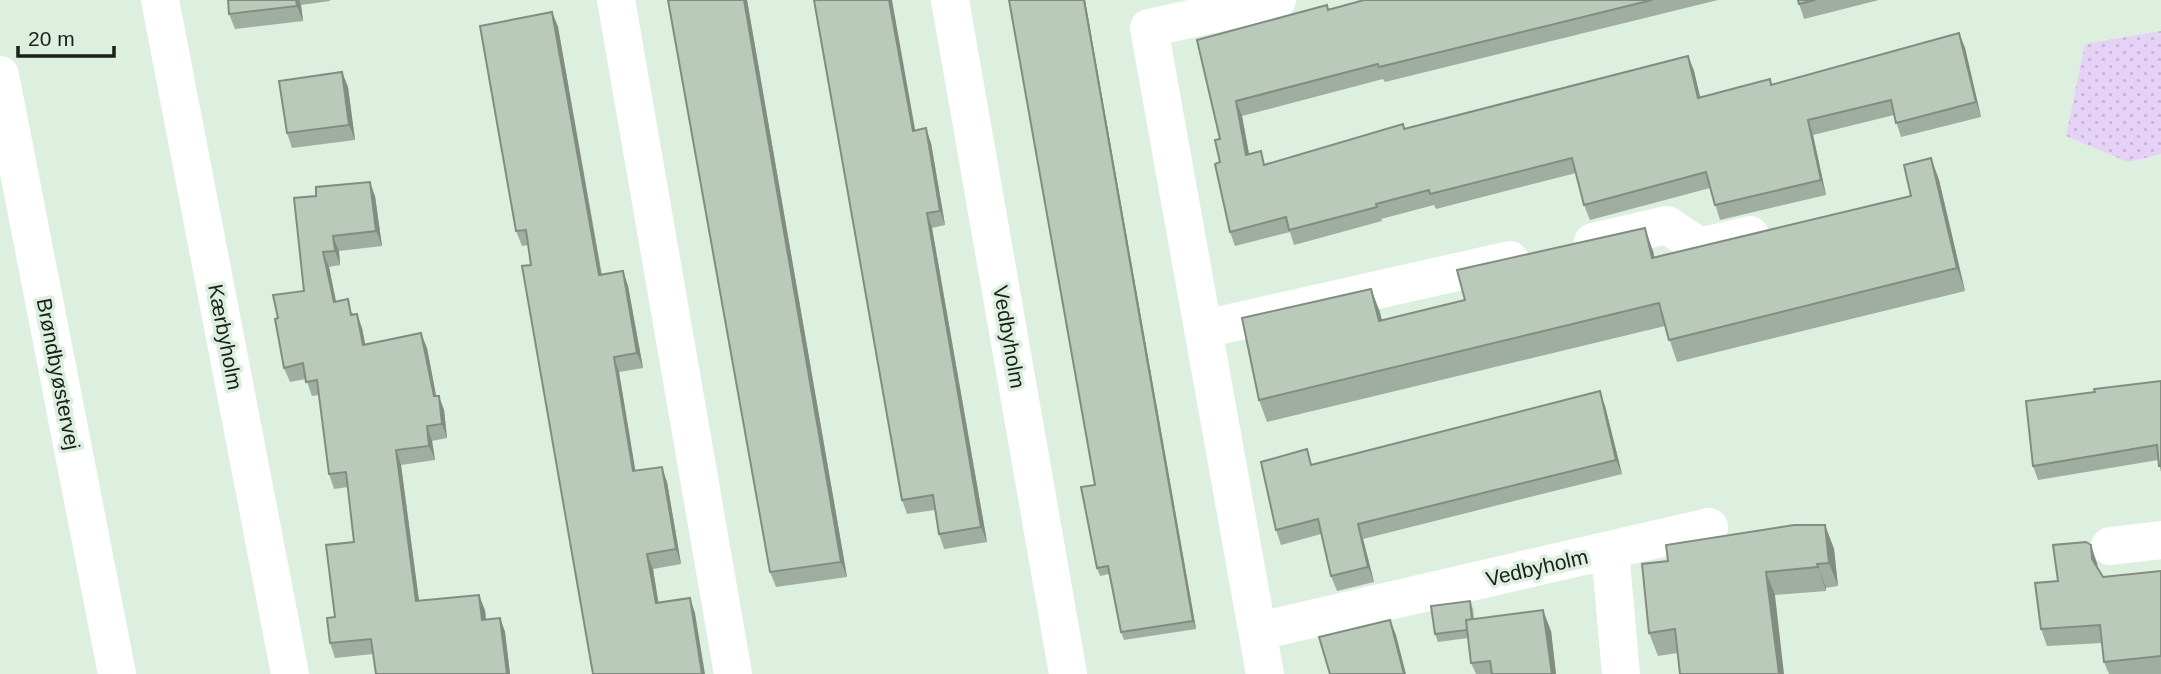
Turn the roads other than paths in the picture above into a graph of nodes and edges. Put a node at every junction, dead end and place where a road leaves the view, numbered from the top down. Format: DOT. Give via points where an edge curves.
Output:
graph roads {
  1 [pos="160,0"];
  2 [pos="616,0"];
  3 [pos="950,0"];
  4 [pos="1278,0"];
  5 [pos="1,85"];
  6 [pos="1790,226"];
  7 [pos="1204,330"];
  8 [pos="1709,527"];
  9 [pos="2161,540"];
  10 [pos="2110,546"];
  11 [pos="1610,551"];
  12 [pos="1259,631"];
  13 [pos="117,674"];
  14 [pos="290,674"];
  15 [pos="733,674"];
  16 [pos="1068,674"];
  17 [pos="1265,674"];
  18 [pos="1621,674"];
  1 -- 14 [label="street, Kærbyholm"];
  2 -- 15 [label="street"];
  3 -- 16 [label="street, Vedbyholm"];
  4 -- 7 [label="street" via="1149,28"];
  5 -- 13 [label="street, Brøndbyøstervej"];
  6 -- 7 [label="street" via="1700,247 1667,225"];
  7 -- 12 [label="street"];
  8 -- 11 [label="street, Vedbyholm"];
  9 -- 10 [label="street"];
  11 -- 12 [label="street, Vedbyholm"];
  11 -- 18 [label="street, Vedbyholm"];
  12 -- 17 [label="street"];
}
